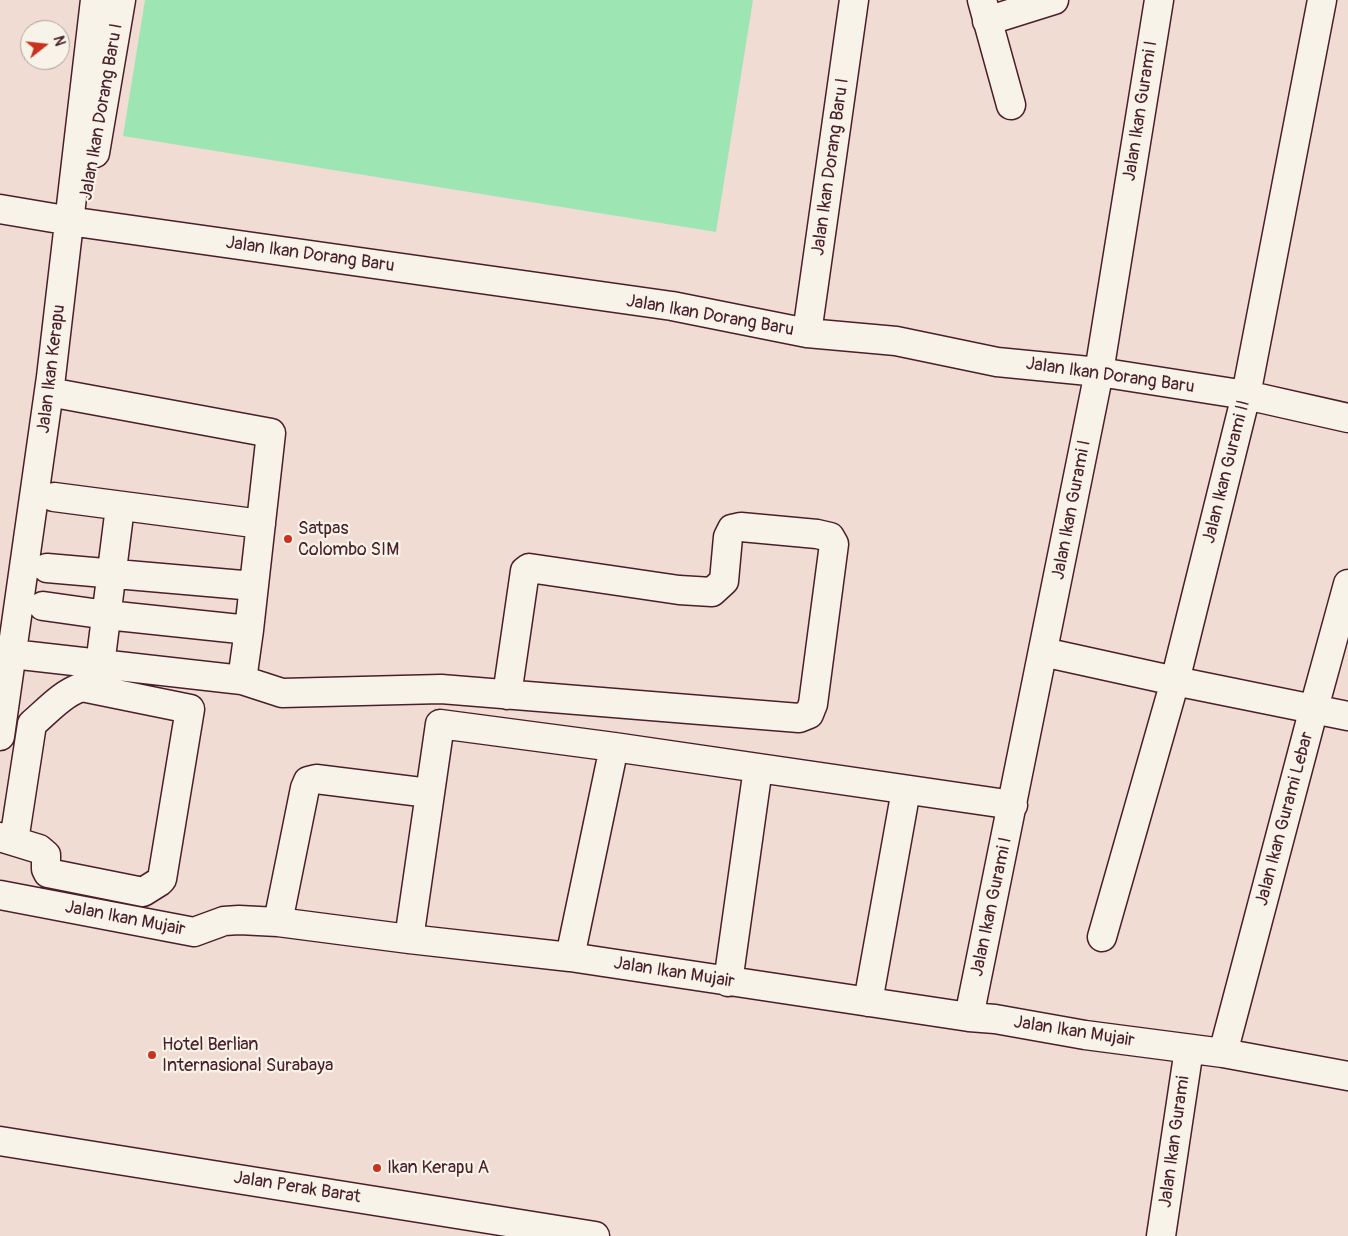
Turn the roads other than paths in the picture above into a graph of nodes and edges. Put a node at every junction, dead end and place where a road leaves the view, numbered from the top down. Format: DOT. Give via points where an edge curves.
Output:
graph roads {
  1 [pos="95,0"];
  2 [pos="121,0"];
  3 [pos="854,0"];
  4 [pos="1054,0"];
  5 [pos="1159,0"];
  6 [pos="1322,0"];
  7 [pos="984,11"];
  8 [pos="1011,105"];
  9 [pos="0,209"];
  10 [pos="76,222"];
  11 [pos="808,334"];
  12 [pos="1099,372"];
  13 [pos="49,392"];
  14 [pos="1246,395"];
  15 [pos="1348,418"];
  16 [pos="54,497"];
  17 [pos="120,507"];
  18 [pos="261,524"];
  19 [pos="47,568"];
  20 [pos="112,574"];
  21 [pos="1348,584"];
  22 [pos="254,586"];
  23 [pos="43,606"];
  24 [pos="107,615"];
  25 [pos="249,630"];
  26 [pos="1043,652"];
  27 [pos="100,666"];
  28 [pos="7,667"];
  29 [pos="242,680"];
  30 [pos="1175,681"];
  31 [pos="507,695"];
  32 [pos="1314,708"];
  33 [pos="1348,716"];
  34 [pos="32,724"];
  35 [pos="2,726"];
  36 [pos="614,747"];
  37 [pos="758,768"];
  38 [pos="906,790"];
  39 [pos="430,793"];
  40 [pos="1013,805"];
  41 [pos="7,839"];
  42 [pos="0,895"];
  43 [pos="278,922"];
  44 [pos="1102,937"];
  45 [pos="409,939"];
  46 [pos="570,957"];
  47 [pos="728,982"];
  48 [pos="868,1002"];
  49 [pos="969,1017"];
  50 [pos="1189,1049"];
  51 [pos="1223,1054"];
  52 [pos="1348,1076"];
  53 [pos="0,1141"];
  54 [pos="595,1236"];
  55 [pos="1161,1236"];
  1 -- 10 [label="main road, Jalan Ikan Kerapu"];
  2 -- 10 [label="main road, Jalan Ikan Dorang Baru I"];
  3 -- 11 [label="main road, Jalan Ikan Dorang Baru I"];
  4 -- 7 [label="main road"];
  5 -- 12 [label="main road, Jalan Ikan Gurami I"];
  6 -- 14 [label="main road, Jalan Ikan Gurami II"];
  7 -- 8 [label="main road"];
  9 -- 10 [label="main road, Jalan Ikan Dorang Baru"];
  10 -- 11 [label="main road, Jalan Ikan Dorang Baru" via="672,306"];
  10 -- 13 [label="main road, Jalan Ikan Kerapu"];
  11 -- 12 [label="main road, Jalan Ikan Dorang Baru" via="896,341 997,362"];
  12 -- 14 [label="main road, Jalan Ikan Dorang Baru"];
  12 -- 26 [label="main road, Jalan Ikan Gurami I"];
  13 -- 18 [label="main road" via="271,433"];
  13 -- 28 [label="main road, Jalan Ikan Kerapu"];
  14 -- 15 [label="main road, Jalan Ikan Dorang Baru"];
  14 -- 30 [label="main road, Jalan Ikan Gurami II"];
  16 -- 17 [label="main road"];
  17 -- 18 [label="main road"];
  17 -- 20 [label="main road"];
  18 -- 22 [label="main road"];
  19 -- 20 [label="main road"];
  20 -- 22 [label="main road"];
  20 -- 24 [label="main road"];
  21 -- 32 [label="main road, Jalan Ikan Gurami Lebar"];
  22 -- 25 [label="main road"];
  23 -- 24 [label="main road"];
  24 -- 25 [label="main road"];
  24 -- 27 [label="main road"];
  25 -- 29 [label="main road"];
  26 -- 30 [label="main road"];
  26 -- 40 [label="main road, Jalan Ikan Gurami I"];
  27 -- 28 [label="main road"];
  27 -- 29 [label="main road"];
  28 -- 35 [label="main road, Jalan Ikan Kerapu"];
  29 -- 31 [label="main road" via="282,693 440,689"];
  30 -- 32 [label="main road"];
  30 -- 44 [label="main road, Jalan Ikan Gurami II"];
  31 -- 31 [label="main road" via="799,718 809,714 814,704 834,544 830,537 817,534 741,527 732,529 728,538 724,581 712,592 529,568 525,572"];
  32 -- 33 [label="main road"];
  32 -- 51 [label="main road, Jalan Ikan Gurami Lebar"];
  34 -- 35 [label="main road"];
  34 -- 41 [label="main road"];
  34 -- 41 [label="main road" via="61,699 82,687 190,709 162,878 143,892 48,873 46,855 39,848"];
  36 -- 37 [label="main road"];
  36 -- 39 [label="main road" via="440,724"];
  36 -- 46 [label="main road"];
  37 -- 38 [label="main road"];
  37 -- 47 [label="main road"];
  38 -- 40 [label="main road"];
  38 -- 48 [label="main road"];
  39 -- 43 [label="main road" via="316,779 308,781"];
  39 -- 45 [label="main road"];
  40 -- 49 [label="main road, Jalan Ikan Gurami I"];
  42 -- 43 [label="main road, Jalan Ikan Mujair" via="194,932 239,920"];
  43 -- 45 [label="main road, Jalan Ikan Mujair"];
  45 -- 46 [label="main road, Jalan Ikan Mujair"];
  46 -- 47 [label="main road, Jalan Ikan Mujair"];
  47 -- 48 [label="main road, Jalan Ikan Mujair"];
  48 -- 49 [label="main road, Jalan Ikan Mujair"];
  49 -- 50 [label="main road, Jalan Ikan Mujair"];
  50 -- 51 [label="main road, Jalan Ikan Mujair"];
  50 -- 55 [label="main road, Jalan Ikan Gurami"];
  51 -- 52 [label="main road, Jalan Ikan Mujair"];
  53 -- 54 [label="main road, Jalan Perak Barat"];
}
